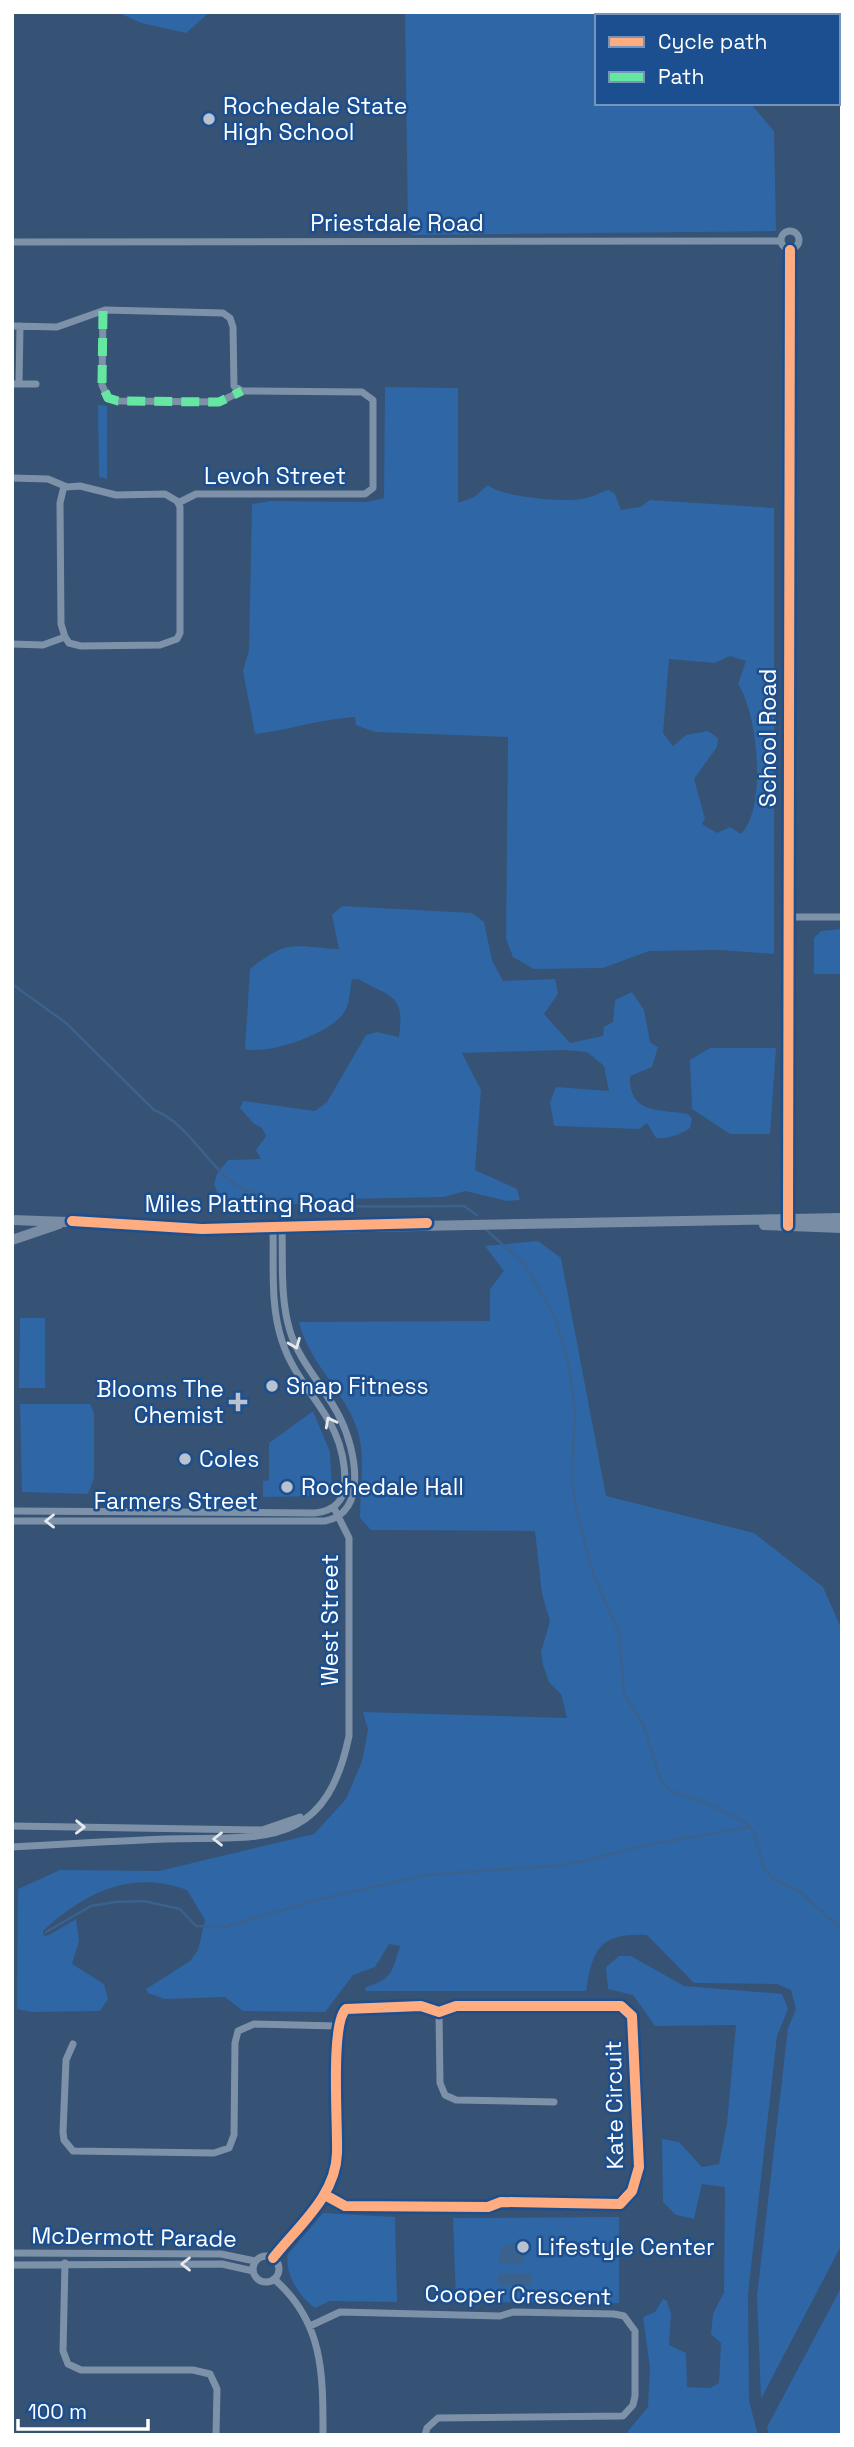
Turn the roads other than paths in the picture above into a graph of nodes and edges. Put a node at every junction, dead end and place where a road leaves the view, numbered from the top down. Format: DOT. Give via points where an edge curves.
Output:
graph roads {
  1 [pos="781,241"];
  2 [pos="12,242"];
  3 [pos="790,250"];
  4 [pos="103,311"];
  5 [pos="16,326"];
  6 [pos="16,384"];
  7 [pos="36,384"];
  8 [pos="242,391"];
  9 [pos="12,478"];
  10 [pos="64,486"];
  11 [pos="177,503"];
  12 [pos="65,637"];
  13 [pos="12,644"];
  14 [pos="789,917"];
  15 [pos="842,917"];
  16 [pos="842,1218"];
  17 [pos="12,1220"];
  18 [pos="72,1221"];
  19 [pos="788,1222"];
  20 [pos="277,1228"];
  21 [pos="842,1228"];
  22 [pos="12,1240"];
  23 [pos="275,1313"];
  24 [pos="286,1313"];
  25 [pos="334,1508"];
  26 [pos="12,1511"];
  27 [pos="258,1517"];
  28 [pos="338,1517"];
  29 [pos="12,1521"];
  30 [pos="324,1801"];
  31 [pos="12,1826"];
  32 [pos="168,1828"];
  33 [pos="168,1839"];
  34 [pos="12,1847"];
  35 [pos="439,2012"];
  36 [pos="337,2026"];
  37 [pos="73,2044"];
  38 [pos="554,2102"];
  39 [pos="325,2195"];
  40 [pos="12,2253"];
  41 [pos="274,2258"];
  42 [pos="256,2261"];
  43 [pos="65,2263"];
  44 [pos="12,2265"];
  45 [pos="253,2271"];
  46 [pos="274,2279"];
  47 [pos="310,2326"];
  48 [pos="216,2435"];
  49 [pos="323,2435"];
  50 [pos="425,2435"];
  1 -- 2 [label="street, Priestdale Road"];
  1 -- 3 [label="street"];
  1 -- 3 [label="street, School Road" via="788,231 797,234 799,243"];
  3 -- 14 [label="street, School Road"];
  4 -- 5 [label="street" via="57,327"];
  4 -- 8 [label="street" via="223,313 233,327 234,386"];
  4 -- 8 [label="street" via="102,385 108,398 219,402"];
  5 -- 6 [label="street"];
  6 -- 7 [label="street"];
  8 -- 11 [label="street, Levoh Street" via="362,392 373,400 373,488 359,495 195,494"];
  9 -- 10 [label="street, Levoh Street" via="48,478"];
  10 -- 11 [label="street, Levoh Street" via="116,495 165,494"];
  10 -- 12 [label="street" via="60,516"];
  11 -- 12 [label="street" via="181,528 177,639 159,645 81,646"];
  12 -- 13 [label="street" via="43,645"];
  14 -- 15 [label="street"];
  14 -- 19 [label="street, School Road"];
  16 -- 19 [label="main road, Miles Platting Road"];
  17 -- 18 [label="main road, Miles Platting Road"];
  18 -- 20 [label="main road, Miles Platting Road"];
  18 -- 22 [label="main road"];
  19 -- 20 [label="main road, Miles Platting Road"];
  19 -- 21 [label="main road, Miles Platting Road"];
  20 -- 23 [label="street"];
  20 -- 24 [label="street"];
  23 -- 24 [label="street"];
  25 -- 23 [label="street, one-way" via="345,1488 340,1443 289,1358"];
  24 -- 28 [label="street, one-way" via="298,1353 341,1420 348,1441 353,1496 349,1508"];
  25 -- 27 [label="street, Farmers Street"];
  25 -- 28 [label="street, West Street"];
  26 -- 27 [label="street, Farmers Street"];
  27 -- 28 [label="street, Farmers Street" via="325,1521"];
  27 -- 29 [label="street, Farmers Street, one-way"];
  28 -- 30 [label="street, West Street" via="349,1538 349,1737 342,1769"];
  30 -- 32 [label="street" via="282,1826 262,1830"];
  30 -- 33 [label="street, one-way" via="313,1814 283,1832 250,1839"];
  31 -- 32 [label="street, one-way"];
  32 -- 33 [label="street"];
  33 -- 34 [label="street"];
  35 -- 36 [label="street, Kate Circuit" via="421,2006 351,2007 341,2013"];
  35 -- 38 [label="street" via="440,2083 445,2095 456,2100"];
  35 -- 39 [label="street, Kate Circuit" via="456,2006 611,2006 628,2011 634,2026 639,2167 632,2191 620,2204 501,2202 488,2207 345,2206"];
  36 -- 37 [label="street" via="254,2024 238,2031 234,2135 229,2148 214,2153 73,2151 63,2132 66,2060"];
  36 -- 39 [label="street" via="337,2158"];
  39 -- 41 [label="street"];
  40 -- 42 [label="street, McDermott Parade" via="221,2254"];
  41 -- 42 [label="street" via="263,2256"];
  41 -- 46 [label="street" via="279,2270"];
  42 -- 45 [label="street"];
  43 -- 44 [label="street, McDermott Parade"];
  45 -- 43 [label="street, McDermott Parade, one-way" via="222,2264"];
  43 -- 48 [label="street" via="63,2351 68,2364 81,2370 210,2374 217,2389"];
  45 -- 46 [label="street" via="261,2281"];
  46 -- 47 [label="street"];
  47 -- 49 [label="street" via="323,2368"];
  47 -- 50 [label="street, Cooper Crescent" via="340,2312 500,2316 513,2312 614,2314 624,2316 635,2331 635,2396 623,2416 439,2418"];
}
